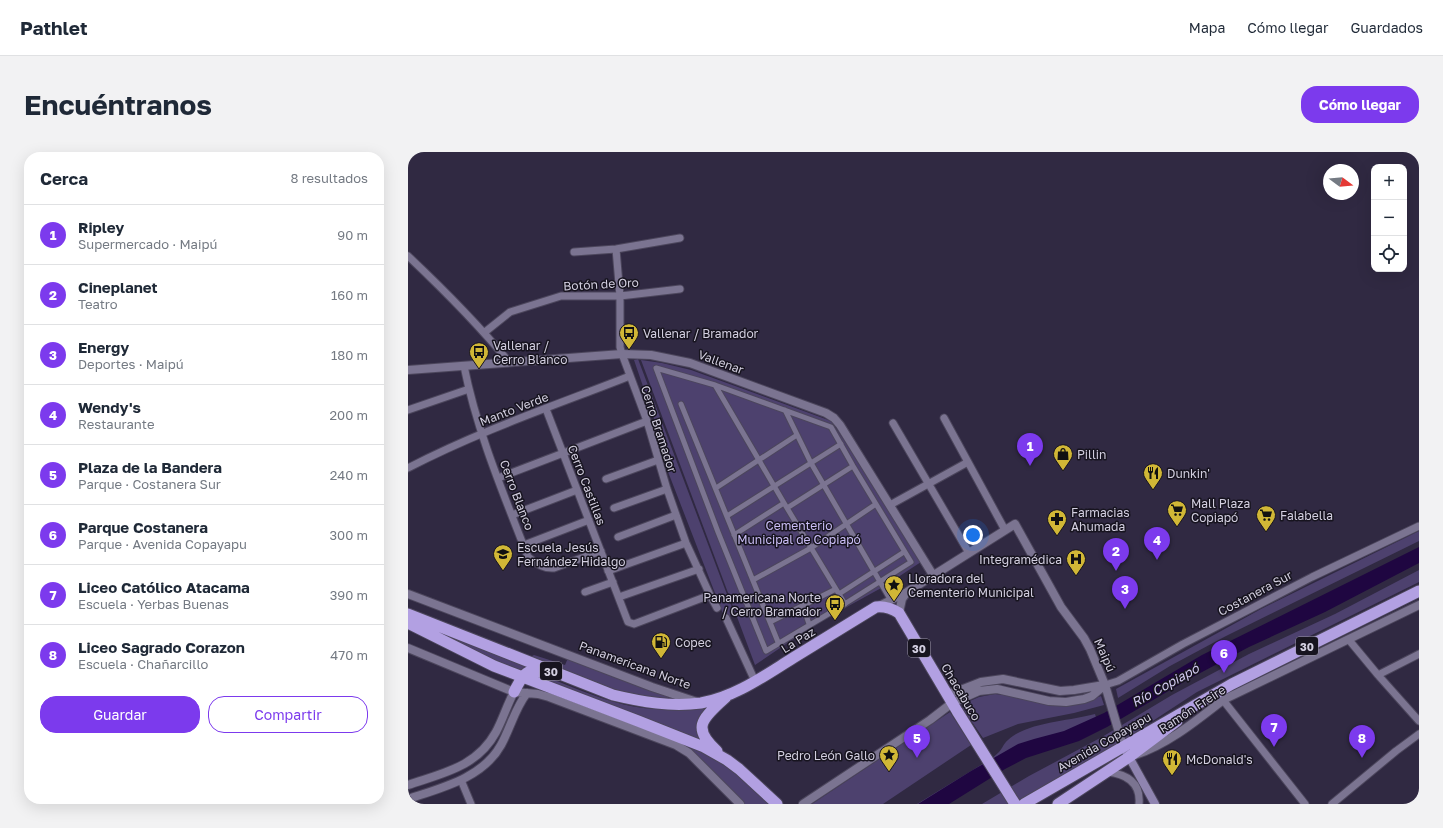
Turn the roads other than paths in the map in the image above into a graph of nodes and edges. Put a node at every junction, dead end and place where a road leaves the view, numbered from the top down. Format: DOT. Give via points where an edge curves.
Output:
graph roads {
  1 [pos="680,238"];
  2 [pos="616,249"];
  3 [pos="574,252"];
  4 [pos="408,256"];
  5 [pos="680,289"];
  6 [pos="620,296"];
  7 [pos="485,332"];
  8 [pos="622,354"];
  9 [pos="509,362"];
  10 [pos="464,366"];
  11 [pos="408,370"];
  12 [pos="630,376"];
  13 [pos="715,385"];
  14 [pos="469,389"];
  15 [pos="681,404"];
  16 [pos="546,409"];
  17 [pos="408,410"];
  18 [pos="785,410"];
  19 [pos="944,418"];
  20 [pos="647,422"];
  21 [pos="893,423"];
  22 [pos="482,434"];
  23 [pos="797,435"];
  24 [pos="841,444"];
  25 [pos="563,453"];
  26 [pos="658,460"];
  27 [pos="758,460"];
  28 [pos="968,462"];
  29 [pos="811,463"];
  30 [pos="853,466"];
  31 [pos="408,468"];
  32 [pos="498,478"];
  33 [pos="606,480"];
  34 [pos="929,484"];
  35 [pos="824,485"];
  36 [pos="775,486"];
  37 [pos="667,488"];
  38 [pos="716,488"];
  39 [pos="577,490"];
  40 [pos="784,503"];
  41 [pos="876,504"];
  42 [pos="890,505"];
  43 [pos="614,508"];
  44 [pos="787,508"];
  45 [pos="512,515"];
  46 [pos="676,515"];
  47 [pos="726,516"];
  48 [pos="589,520"];
  49 [pos="846,524"];
  50 [pos="1015,524"];
  51 [pos="1419,526"];
  52 [pos="1005,530"];
  53 [pos="734,535"];
  54 [pos="618,537"];
  55 [pos="686,543"];
  56 [pos="524,545"];
  57 [pos="811,548"];
  58 [pos="601,551"];
  59 [pos="904,552"];
  60 [pos="969,553"];
  61 [pos="699,569"];
  62 [pos="608,571"];
  63 [pos="874,572"];
  64 [pos="932,575"];
  65 [pos="753,580"];
  66 [pos="613,582"];
  67 [pos="880,582"];
  68 [pos="1419,591"];
  69 [pos="585,592"];
  70 [pos="838,592"];
  71 [pos="907,592"];
  72 [pos="408,594"];
  73 [pos="710,596"];
  74 [pos="619,597"];
  75 [pos="890,599"];
  76 [pos="845,604"];
  77 [pos="1419,605"];
  78 [pos="803,606"];
  79 [pos="876,607"];
  80 [pos="717,608"];
  81 [pos="899,613"];
  82 [pos="408,614"];
  83 [pos="726,618"];
  84 [pos="770,622"];
  85 [pos="408,623"];
  86 [pos="809,624"];
  87 [pos="1349,640"];
  88 [pos="778,642"];
  89 [pos="408,648"];
  90 [pos="1419,654"];
  91 [pos="1378,675"];
  92 [pos="521,677"];
  93 [pos="570,678"];
  94 [pos="755,681"];
  95 [pos="1104,683"];
  96 [pos="514,692"];
  97 [pos="945,692"];
  98 [pos="527,694"];
  99 [pos="728,695"];
  100 [pos="1223,700"];
  101 [pos="700,703"];
  102 [pos="952,703"];
  103 [pos="1197,705"];
  104 [pos="596,714"];
  105 [pos="503,718"];
  106 [pos="638,721"];
  107 [pos="1419,721"];
  108 [pos="511,723"];
  109 [pos="1419,734"];
  110 [pos="1123,746"];
  111 [pos="1129,757"];
  112 [pos="727,760"];
  113 [pos="1106,772"];
  114 [pos="461,780"];
  115 [pos="408,784"];
  116 [pos="408,799"];
  117 [pos="1012,799"];
  118 [pos="471,804"];
  119 [pos="740,804"];
  120 [pos="777,804"];
  121 [pos="803,804"];
  122 [pos="1024,804"];
  123 [pos="1058,804"];
  124 [pos="1139,804"];
  125 [pos="1156,804"];
  126 [pos="1305,804"];
  127 [pos="1332,804"];
  1 -- 2 [label="street"];
  2 -- 3 [label="street"];
  2 -- 6 [label="street, Cerro Bramador"];
  4 -- 7 [label="street"];
  5 -- 6 [label="street, Botón de Oro"];
  6 -- 7 [label="street, Botón de Oro" via="560,296 510,312"];
  6 -- 8 [label="street, Cerro Bramador"];
  7 -- 9 [label="street"];
  8 -- 9 [label="street, Vallenar"];
  8 -- 12 [label="street, Cerro Bramador"];
  8 -- 42 [label="street, Vallenar" via="650,355 690,363 830,415 840,425"];
  9 -- 10 [label="street, Vallenar"];
  10 -- 11 [label="street, Vallenar"];
  10 -- 14 [label="street, Cerro Blanco"];
  12 -- 16 [label="street, Manto Verde"];
  12 -- 20 [label="street, Cerro Bramador"];
  13 -- 18 [label="street"];
  13 -- 27 [label="street"];
  13 -- 88 [label="street" via="656,368 766,650"];
  14 -- 17 [label="street"];
  14 -- 22 [label="street, Cerro Blanco"];
  15 -- 38 [label="street"];
  16 -- 22 [label="street, Manto Verde"];
  16 -- 25 [label="street, Cerro Castillas"];
  18 -- 23 [label="street"];
  18 -- 24 [label="street" via="831,427"];
  19 -- 28 [label="street"];
  20 -- 25 [label="street"];
  20 -- 26 [label="street, Cerro Bramador"];
  21 -- 34 [label="street"];
  22 -- 31 [label="street, Manto Verde"];
  22 -- 32 [label="street, Cerro Blanco"];
  23 -- 27 [label="street"];
  23 -- 29 [label="street"];
  24 -- 29 [label="street"];
  24 -- 30 [label="street"];
  25 -- 32 [label="street"];
  25 -- 39 [label="street, Cerro Castillas"];
  26 -- 33 [label="street"];
  26 -- 37 [label="street, Cerro Bramador"];
  27 -- 36 [label="street"];
  27 -- 38 [label="street"];
  28 -- 34 [label="street"];
  28 -- 52 [label="street"];
  29 -- 35 [label="street"];
  29 -- 36 [label="street"];
  30 -- 35 [label="street"];
  30 -- 41 [label="street"];
  32 -- 45 [label="street, Cerro Blanco"];
  34 -- 42 [label="street"];
  34 -- 60 [label="street"];
  35 -- 44 [label="street"];
  35 -- 49 [label="street"];
  36 -- 40 [label="street"];
  36 -- 47 [label="street"];
  37 -- 43 [label="street"];
  37 -- 46 [label="street, Cerro Bramador"];
  38 -- 47 [label="street"];
  39 -- 45 [label="street"];
  39 -- 48 [label="street, Cerro Castillas"];
  40 -- 44 [label="street"];
  40 -- 53 [label="street"];
  41 -- 49 [label="street"];
  41 -- 59 [label="street"];
  42 -- 64 [label="street, Vallenar"];
  44 -- 57 [label="street"];
  45 -- 56 [label="street, Cerro Blanco"];
  46 -- 54 [label="street"];
  46 -- 55 [label="street, Cerro Bramador"];
  47 -- 53 [label="street"];
  48 -- 56 [label="street"];
  48 -- 58 [label="street, Cerro Castillas"];
  49 -- 57 [label="street"];
  49 -- 63 [label="street"];
  50 -- 52 [label="street, La Paz"];
  50 -- 95 [label="street, Maipú" via="1061,607 1087,644"];
  51 -- 95 [label="street, Costanera Sur" via="1312,577 1118,681"];
  52 -- 60 [label="street, La Paz"];
  53 -- 65 [label="street"];
  55 -- 61 [label="street, Cerro Bramador"];
  55 -- 62 [label="street"];
  56 -- 58 [label="street, Cerro Blanco" via="528,557 550,568"];
  57 -- 65 [label="street"];
  57 -- 70 [label="street"];
  58 -- 62 [label="street, Cerro Castillas"];
  59 -- 63 [label="street"];
  59 -- 67 [label="street" via="911,562"];
  60 -- 64 [label="street, La Paz"];
  61 -- 73 [label="street, Cerro Bramador"];
  61 -- 74 [label="street"];
  62 -- 66 [label="street, Cerro Castillas"];
  63 -- 67 [label="street"];
  63 -- 70 [label="street"];
  64 -- 71 [label="street, La Paz"];
  65 -- 84 [label="street"];
  66 -- 69 [label="street"];
  66 -- 74 [label="street, Cerro Castillas"];
  67 -- 75 [label="street"];
  67 -- 76 [label="street"];
  68 -- 103 [label="highway, Avenida Copayapu / 30" via="1237,681"];
  70 -- 76 [label="street"];
  70 -- 78 [label="street"];
  71 -- 75 [label="street, La Paz"];
  71 -- 81 [label="street" via="902,599"];
  72 -- 101 [label="street, Panamericana Norte"];
  73 -- 74 [label="street, Cerro Castillas" via="634,624 628,622"];
  73 -- 80 [label="street, Cerro Bramador"];
  75 -- 79 [label="street, La Paz"];
  76 -- 86 [label="street"];
  77 -- 87 [label="street, Ramón Freire"];
  78 -- 84 [label="street"];
  78 -- 86 [label="street"];
  79 -- 81 [label="highway" via="887,607"];
  79 -- 94 [label="highway, La Paz / 30"];
  81 -- 97 [label="highway, Chacabuco / 30"];
  82 -- 93 [label="highway, Panamericana Norte / 30"];
  83 -- 94 [label="street"];
  84 -- 88 [label="street"];
  85 -- 92 [label="highway, 30" via="481,661"];
  86 -- 88 [label="street"];
  87 -- 91 [label="street"];
  87 -- 100 [label="street, Ramón Freire"];
  89 -- 96 [label="street"];
  90 -- 91 [label="street"];
  91 -- 107 [label="street"];
  92 -- 93 [label="highway" via="534,670 564,679"];
  92 -- 96 [label="highway"];
  92 -- 106 [label="highway, 30"];
  93 -- 101 [label="highway, Panamericana Norte / 30" via="613,695 645,702"];
  94 -- 99 [label="highway, La Paz / 30"];
  95 -- 97 [label="street, Costanera Sur" via="1060,691 1003,679 981,682 953,693"];
  95 -- 102 [label="street, Costanera Sur" via="1092,696 1075,701 1049,701 988,689"];
  95 -- 110 [label="street, Maipú"];
  96 -- 98 [label="street"];
  96 -- 105 [label="street"];
  97 -- 102 [label="highway, Chacabuco / 30"];
  98 -- 104 [label="street" via="544,696"];
  98 -- 108 [label="street"];
  99 -- 101 [label="highway, La Paz / 30"];
  99 -- 112 [label="highway" via="708,714 702,724 702,731 709,744"];
  100 -- 111 [label="street, Ramón Freire" via="1158,745"];
  100 -- 126 [label="street"];
  102 -- 117 [label="highway, Chacabuco / 30"];
  102 -- 121 [label="street, Costanera Sur"];
  103 -- 110 [label="highway, Avenida Copayapu / 30"];
  103 -- 111 [label="highway, Avenida Copayapu / 30"];
  104 -- 106 [label="highway"];
  104 -- 119 [label="street" via="676,745 689,753"];
  105 -- 108 [label="street"];
  105 -- 115 [label="street" via="495,734 468,762 455,769"];
  106 -- 112 [label="highway, 30" via="689,741"];
  108 -- 114 [label="street" via="493,756"];
  109 -- 127 [label="street"];
  110 -- 111 [label="main road, Maipú"];
  110 -- 122 [label="highway, Avenida Copayapu / 30"];
  111 -- 113 [label="highway, Avenida Copayapu / 30"];
  111 -- 125 [label="main road, Maipú"];
  112 -- 120 [label="highway, 30"];
  113 -- 123 [label="highway, Avenida Copayapu / 30"];
  113 -- 124 [label="street" via="1119,774 1131,781 1138,793"];
  114 -- 116 [label="street"];
  114 -- 118 [label="street"];
}
